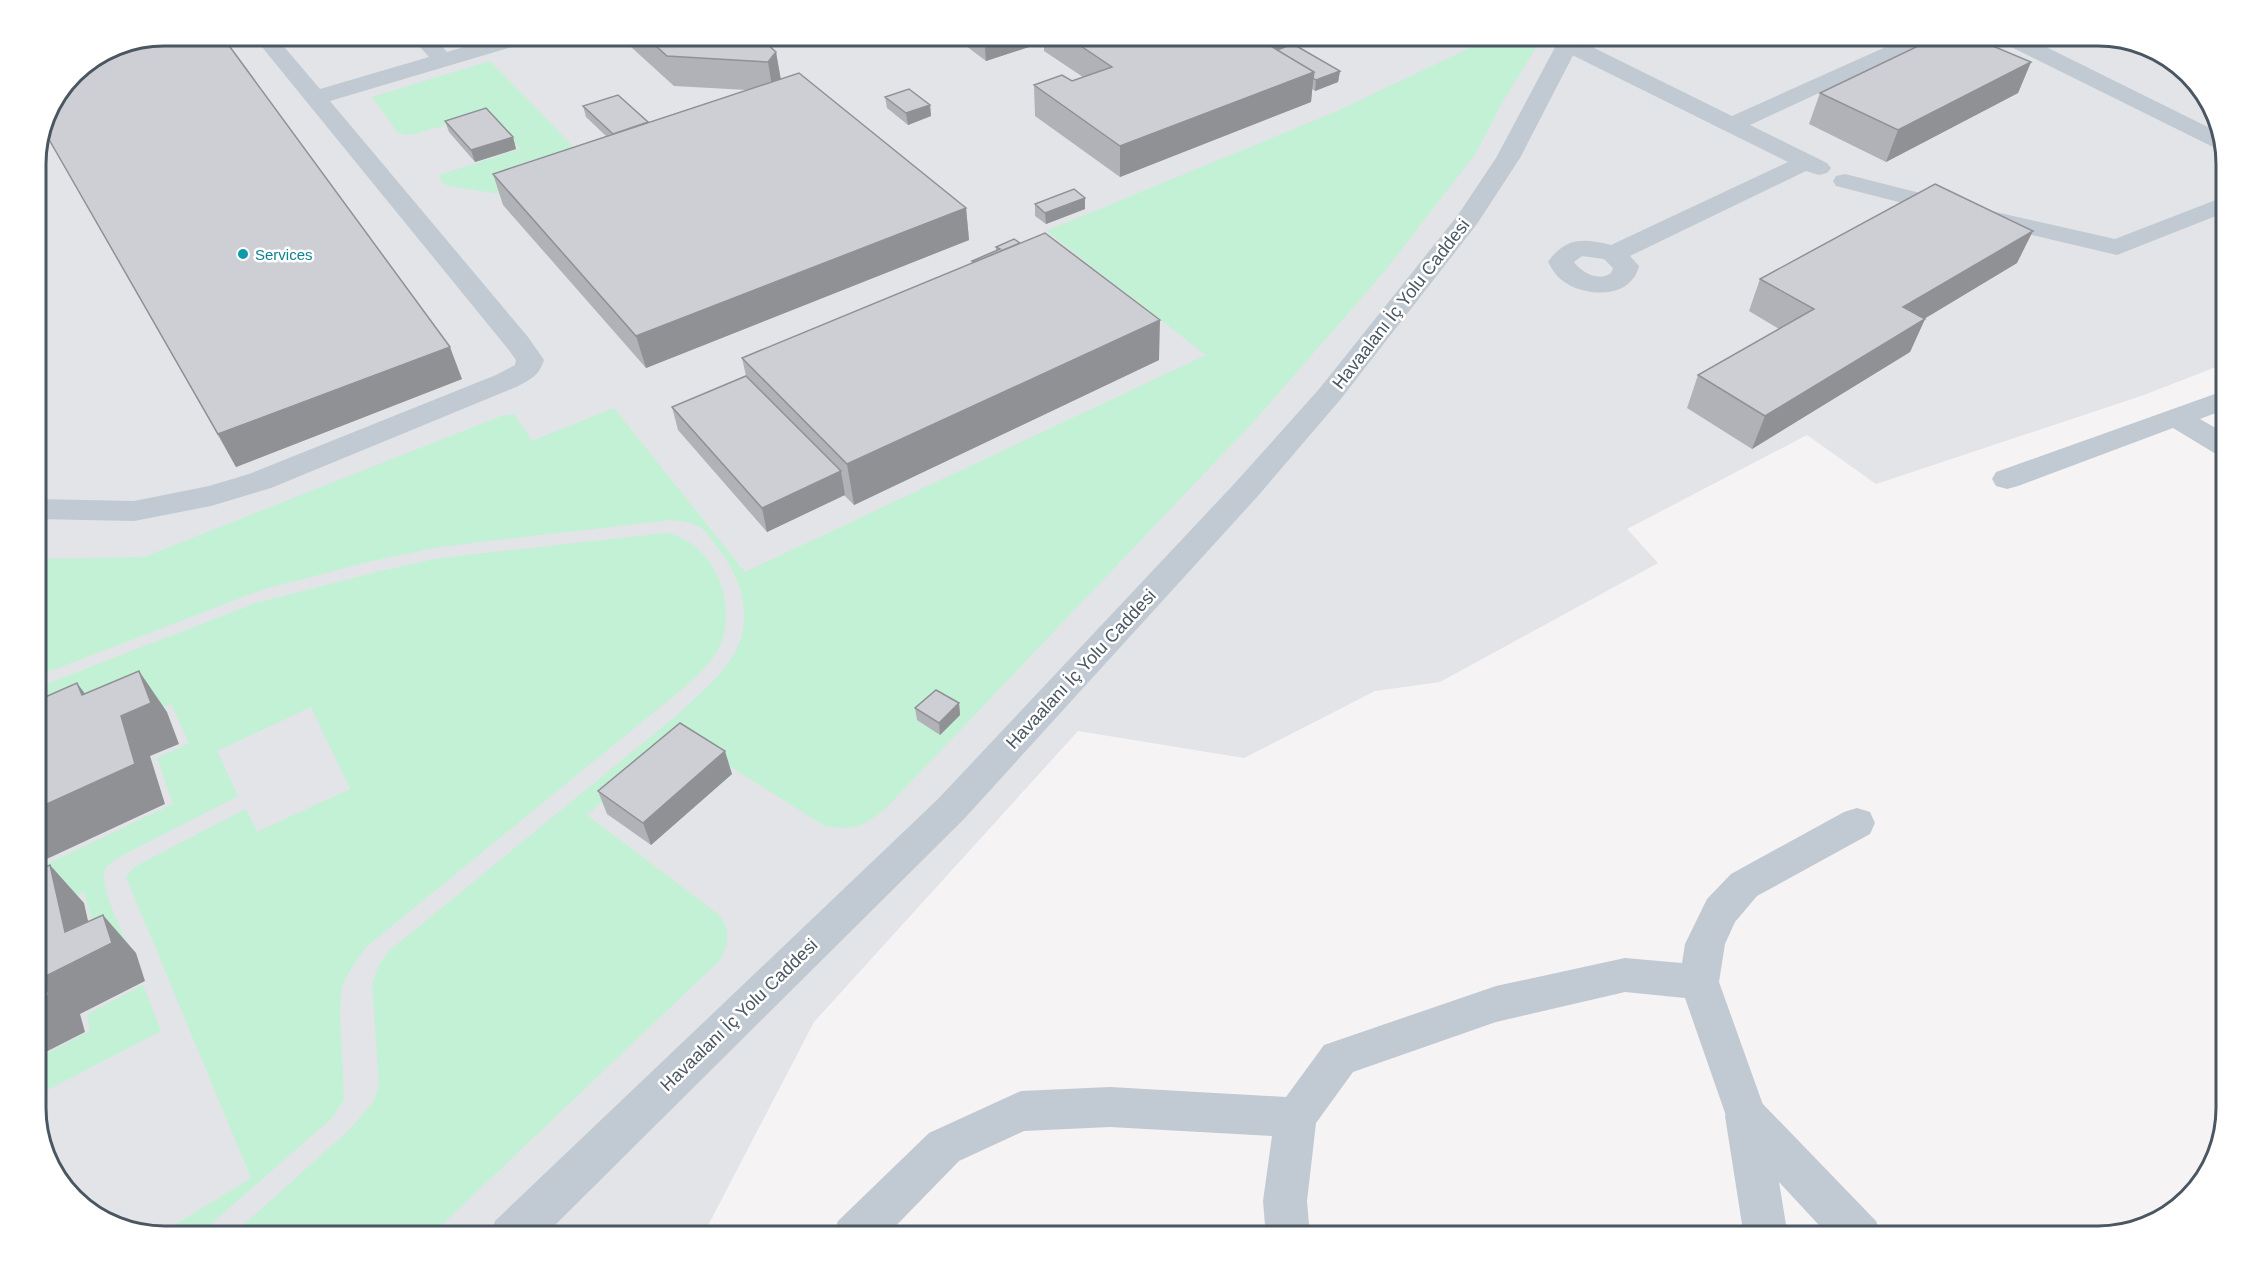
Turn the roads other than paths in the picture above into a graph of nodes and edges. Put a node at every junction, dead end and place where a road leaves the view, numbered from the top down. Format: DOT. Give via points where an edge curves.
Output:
graph roads {
  1 [pos="272,46"];
  2 [pos="430,46"];
  3 [pos="490,46"];
  4 [pos="1567,46"];
  5 [pos="1581,46"];
  6 [pos="1902,46"];
  7 [pos="2027,46"];
  8 [pos="443,60"];
  9 [pos="315,98"];
  10 [pos="1732,125"];
  11 [pos="2212,137"];
  12 [pos="1806,162"];
  13 [pos="1845,181"];
  14 [pos="1874,195"];
  15 [pos="2215,208"];
  16 [pos="1613,254"];
  17 [pos="2215,403"];
  18 [pos="2177,418"];
  19 [pos="2215,441"];
  20 [pos="2007,479"];
  21 [pos="47,508"];
  22 [pos="1857,823"];
  23 [pos="1700,982"];
  24 [pos="1746,1116"];
  25 [pos="1296,1117"];
  26 [pos="522,1226"];
  27 [pos="865,1226"];
  28 [pos="1287,1226"];
  29 [pos="1764,1226"];
  30 [pos="1850,1226"];
  1 -- 9 [label="street"];
  2 -- 8 [label="street"];
  3 -- 8 [label="street"];
  4 -- 26 [label="street, Havaalanı İç Yolu Caddesi" via="1508,158 1468,219 1330,394 1246,490 951,809"];
  5 -- 10 [label="street"];
  6 -- 10 [label="street"];
  7 -- 11 [label="street"];
  8 -- 9 [label="street"];
  9 -- 21 [label="street" via="518,343 530,360 526,370 260,481 211,496 135,511"];
  10 -- 12 [label="street"];
  12 -- 13 [label="street"];
  12 -- 16 [label="street"];
  13 -- 14 [label="street"];
  13 -- 15 [label="street" via="2117,248"];
  17 -- 18 [label="street"];
  18 -- 19 [label="street"];
  18 -- 20 [label="street"];
  22 -- 23 [label="street" via="1744,885 1721,911 1713,928 1706,944"];
  23 -- 24 [label="street"];
  23 -- 25 [label="street" via="1625,975 1496,1004 1339,1058"];
  24 -- 29 [label="street"];
  24 -- 30 [label="street"];
  25 -- 27 [label="street" via="1110,1107 1021,1111 944,1147"];
  25 -- 28 [label="street" via="1285,1201"];
}
